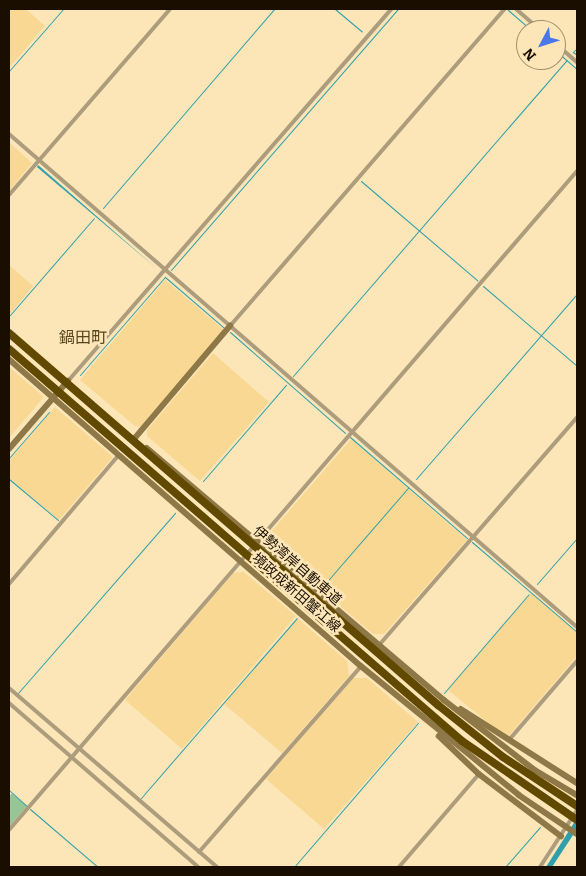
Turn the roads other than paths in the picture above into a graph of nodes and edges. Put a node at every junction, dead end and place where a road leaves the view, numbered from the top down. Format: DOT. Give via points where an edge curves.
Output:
graph roads {
  1 [pos="170,9"];
  2 [pos="391,9"];
  3 [pos="505,9"];
  4 [pos="516,9"];
  5 [pos="529,20"];
  6 [pos="566,53"];
  7 [pos="577,62"];
  8 [pos="9,134"];
  9 [pos="39,160"];
  10 [pos="577,171"];
  11 [pos="9,195"];
  12 [pos="165,270"];
  13 [pos="230,326"];
  14 [pos="9,332"];
  15 [pos="9,349"];
  16 [pos="9,360"];
  17 [pos="68,381"];
  18 [pos="52,399"];
  19 [pos="577,417"];
  20 [pos="351,431"];
  21 [pos="135,438"];
  22 [pos="9,449"];
  23 [pos="118,456"];
  24 [pos="473,537"];
  25 [pos="259,539"];
  26 [pos="240,560"];
  27 [pos="9,584"];
  28 [pos="577,627"];
  29 [pos="380,644"];
  30 [pos="577,660"];
  31 [pos="361,666"];
  32 [pos="9,688"];
  33 [pos="444,700"];
  34 [pos="9,703"];
  35 [pos="425,721"];
  36 [pos="508,741"];
  37 [pos="78,748"];
  38 [pos="72,757"];
  39 [pos="479,774"];
  40 [pos="577,783"];
  41 [pos="577,795"];
  42 [pos="577,808"];
  43 [pos="577,820"];
  44 [pos="9,830"];
  45 [pos="577,834"];
  46 [pos="561,836"];
  47 [pos="200,852"];
  48 [pos="195,866"];
  49 [pos="216,867"];
  50 [pos="399,867"];
  51 [pos="540,867"];
  1 -- 9 [label="street"];
  2 -- 12 [label="street"];
  3 -- 13 [label="street"];
  4 -- 5 [label="street"];
  6 -- 7 [label="street"];
  8 -- 9 [label="street"];
  9 -- 11 [label="street"];
  9 -- 12 [label="street"];
  10 -- 20 [label="street"];
  12 -- 13 [label="street"];
  12 -- 17 [label="street"];
  13 -- 20 [label="street"];
  13 -- 21 [label="main road"];
  14 -- 17 [label="main road, 境政成新田蟹江線"];
  14 -- 42 [label="highway, 伊勢湾岸自動車道, bridge" via="438,705 503,757"];
  15 -- 43 [label="highway, 伊勢湾岸自動車道, bridge" via="462,741"];
  16 -- 18 [label="main road, 境政成新田蟹江線"];
  17 -- 18 [label="main road"];
  17 -- 21 [label="main road, 境政成新田蟹江線"];
  18 -- 22 [label="main road"];
  18 -- 23 [label="main road, 境政成新田蟹江線"];
  19 -- 24 [label="street"];
  20 -- 24 [label="street"];
  20 -- 25 [label="street"];
  21 -- 25 [label="main road, 境政成新田蟹江線"];
  23 -- 26 [label="main road, 境政成新田蟹江線"];
  23 -- 27 [label="street"];
  24 -- 28 [label="street"];
  24 -- 29 [label="street"];
  25 -- 26 [label="street"];
  25 -- 29 [label="main road, 境政成新田蟹江線"];
  26 -- 31 [label="main road, 境政成新田蟹江線"];
  26 -- 37 [label="street"];
  29 -- 33 [label="main road, 境政成新田蟹江線"];
  30 -- 36 [label="street"];
  31 -- 35 [label="main road, 境政成新田蟹江線"];
  31 -- 47 [label="street"];
  32 -- 37 [label="street"];
  33 -- 36 [label="main road"];
  33 -- 41 [label="main road, 境政成新田蟹江線" via="535,770"];
  34 -- 38 [label="street"];
  35 -- 39 [label="main road"];
  35 -- 45 [label="main road, 境政成新田蟹江線, bridge" via="519,795"];
  36 -- 40 [label="main road"];
  37 -- 38 [label="street"];
  37 -- 47 [label="street"];
  38 -- 44 [label="street"];
  38 -- 48 [label="street"];
  39 -- 46 [label="main road"];
  39 -- 50 [label="street"];
  42 -- 46 [label="street"];
  46 -- 51 [label="street"];
  47 -- 49 [label="street"];
}
